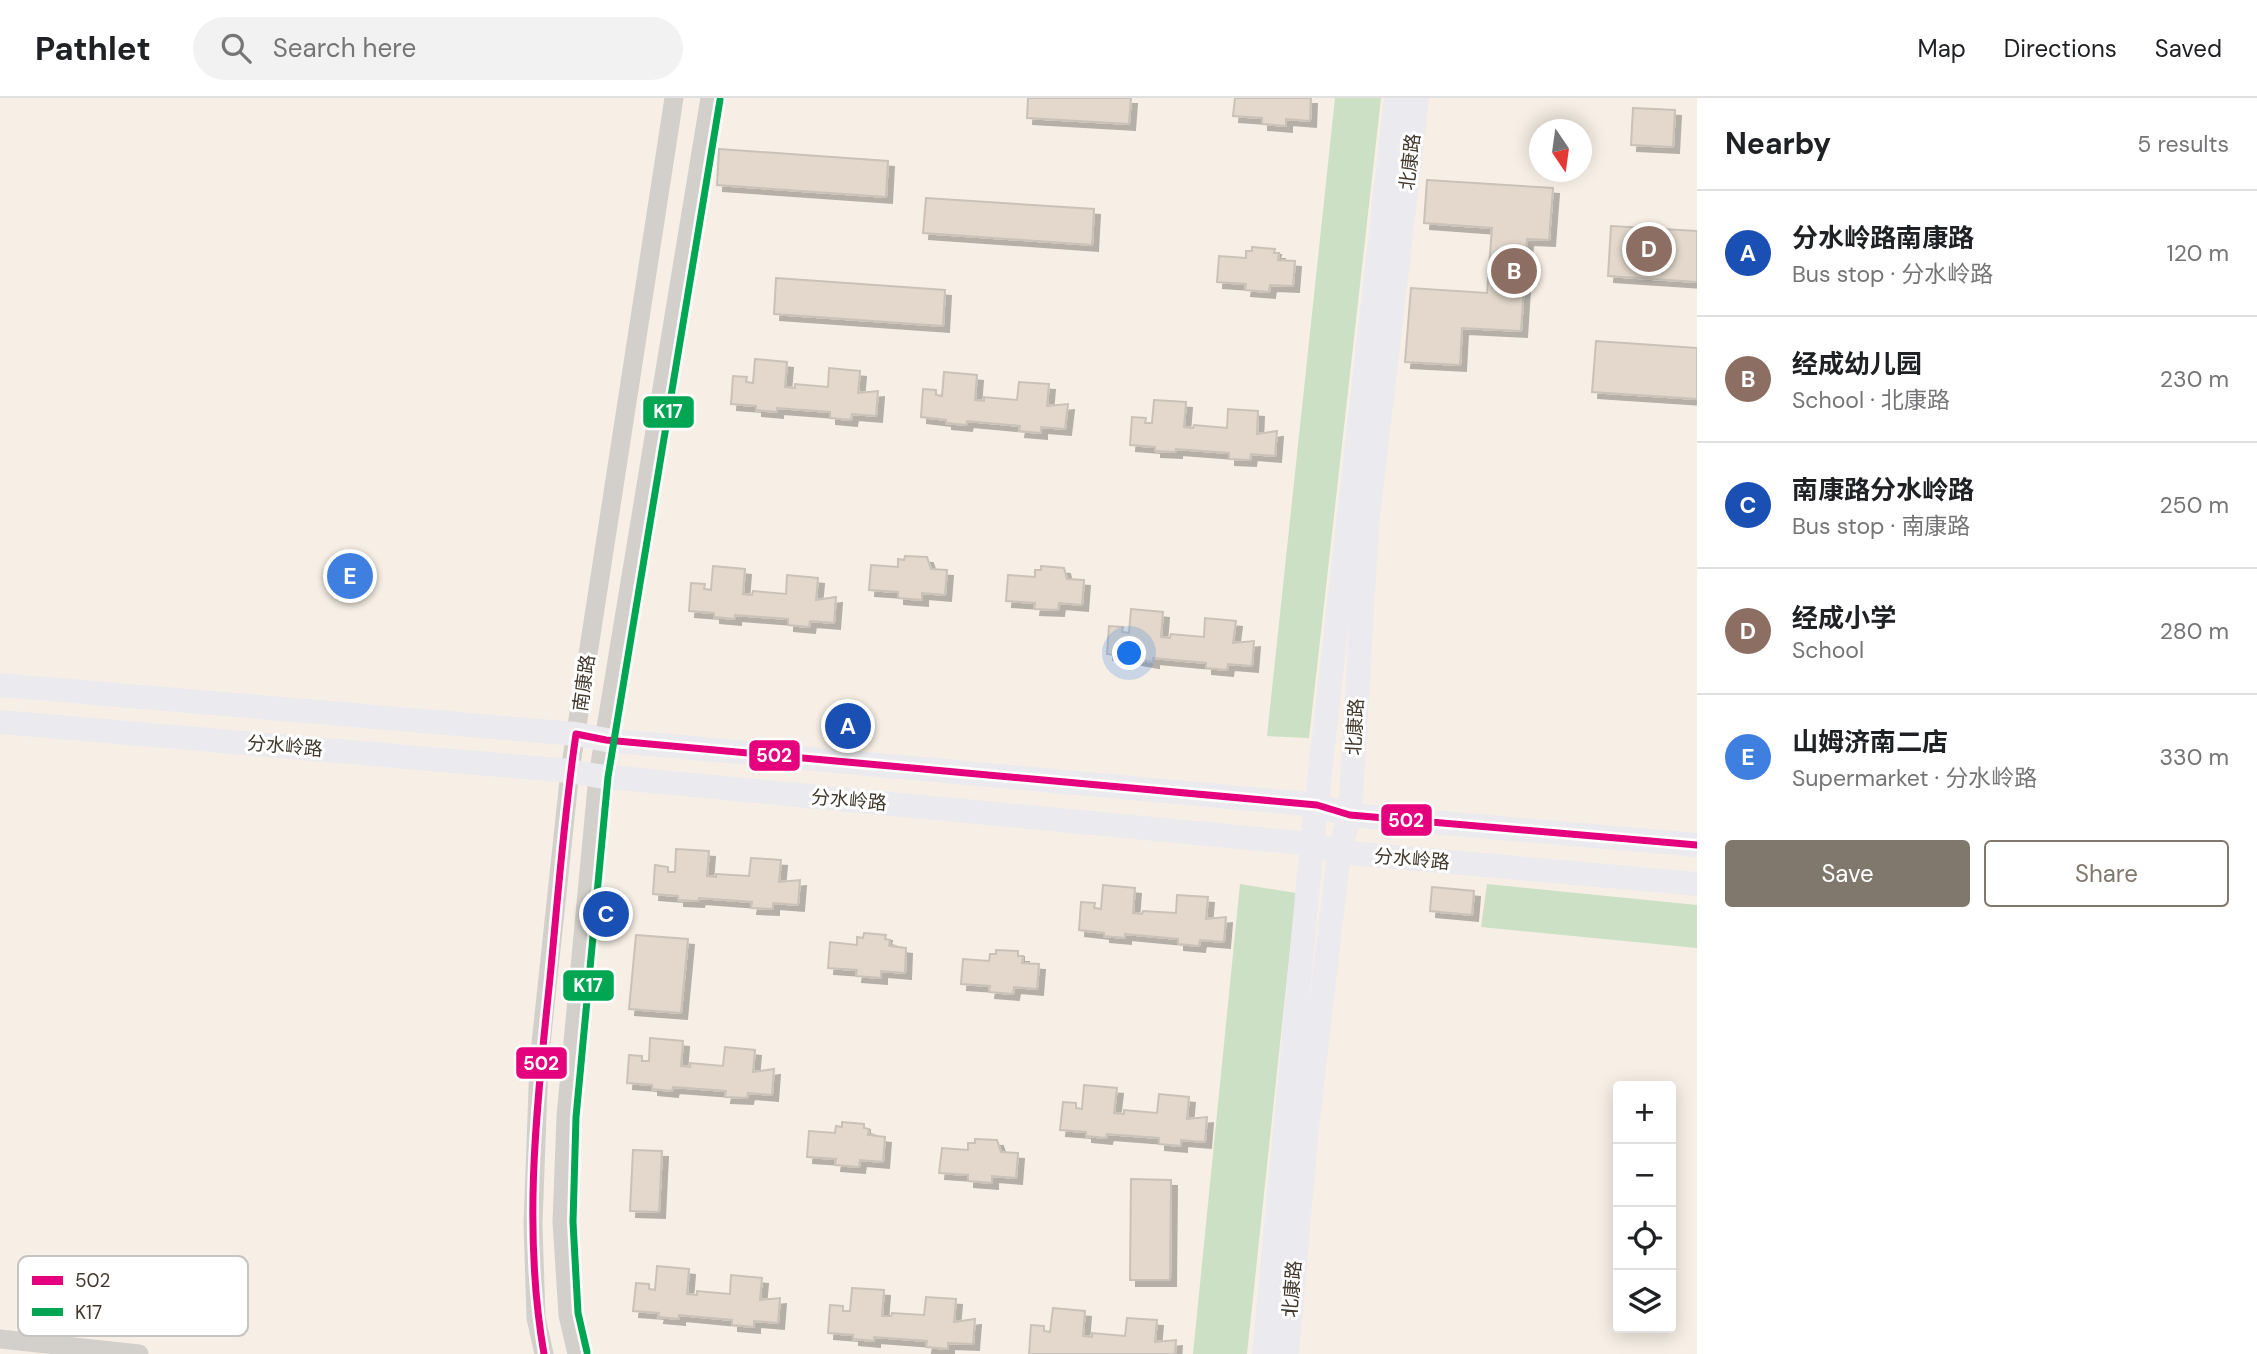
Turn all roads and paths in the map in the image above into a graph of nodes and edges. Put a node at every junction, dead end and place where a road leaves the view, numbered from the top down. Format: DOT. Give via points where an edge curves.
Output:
graph roads {
  1 [pos="674,98"];
  2 [pos="710,98"];
  3 [pos="1396,98"];
  4 [pos="1417,98"];
  5 [pos="0,685"];
  6 [pos="0,722"];
  7 [pos="576,734"];
  8 [pos="606,740"];
  9 [pos="570,771"];
  10 [pos="598,776"];
  11 [pos="1317,805"];
  12 [pos="1350,815"];
  13 [pos="1312,844"];
  14 [pos="1697,845"];
  15 [pos="1339,852"];
  16 [pos="1697,884"];
  17 [pos="0,1339"];
  18 [pos="138,1354"];
  19 [pos="544,1354"];
  20 [pos="577,1354"];
  21 [pos="1264,1354"];
  22 [pos="1287,1354"];
  1 -- 7 [label="street, 南康路"];
  2 -- 8 [label="street, 南康路"];
  3 -- 11 [label="main road, 北康路"];
  4 -- 12 [label="main road, 北康路" via="1367,525"];
  5 -- 7 [label="main road, 分水岭路"];
  6 -- 9 [label="main road, 分水岭路"];
  7 -- 8 [label="main road, 分水岭路"];
  7 -- 9 [label="street, 南康路"];
  8 -- 10 [label="street, 南康路"];
  8 -- 11 [label="main road, 分水岭路"];
  9 -- 10 [label="main road, 分水岭路"];
  9 -- 19 [label="street, 南康路" via="539,1076 533,1224 536,1318"];
  10 -- 13 [label="main road, 分水岭路"];
  10 -- 20 [label="street, 南康路" via="566,1116 562,1223 568,1315"];
  11 -- 12 [label="main road, 分水岭路"];
  11 -- 13 [label="main road, 北康路"];
  12 -- 14 [label="main road, 分水岭路"];
  12 -- 15 [label="main road, 北康路"];
  13 -- 15 [label="main road, 分水岭路"];
  13 -- 21 [label="main road, 北康路"];
  15 -- 16 [label="main road, 分水岭路"];
  15 -- 22 [label="main road, 北康路"];
  17 -- 18 [label="street"];
}
